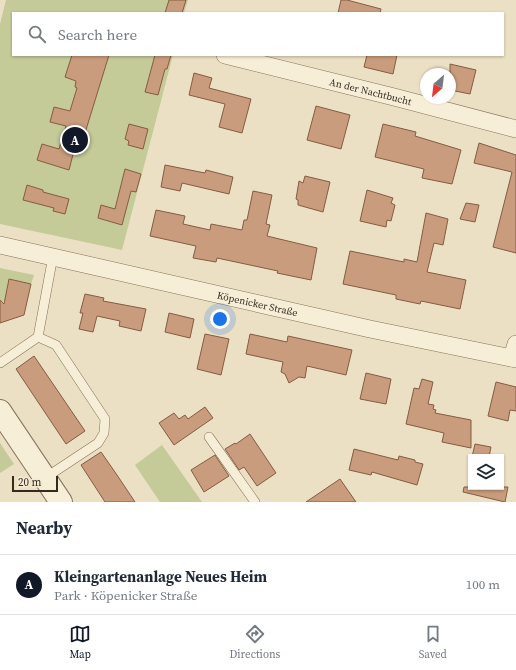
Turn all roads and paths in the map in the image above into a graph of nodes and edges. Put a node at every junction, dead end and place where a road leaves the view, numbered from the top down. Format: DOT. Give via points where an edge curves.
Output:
graph roads {
  1 [pos="229,56"];
  2 [pos="516,129"];
  3 [pos="0,244"];
  4 [pos="53,256"];
  5 [pos="38,337"];
  6 [pos="515,353"];
  7 [pos="0,363"];
  8 [pos="0,411"];
  9 [pos="209,436"];
  10 [pos="46,478"];
  11 [pos="61,502"];
  12 [pos="255,502"];
  1 -- 2 [label="street, An der Nachtbucht"];
  3 -- 4 [label="street, Köpenicker Straße"];
  4 -- 5 [label="lane"];
  4 -- 6 [label="street, Köpenicker Straße" via="417,340"];
  5 -- 7 [label="lane"];
  5 -- 10 [label="lane" via="56,345 105,419 104,433 98,443"];
  8 -- 10 [label="street"];
  9 -- 12 [label="lane"];
  10 -- 11 [label="street"];
}
